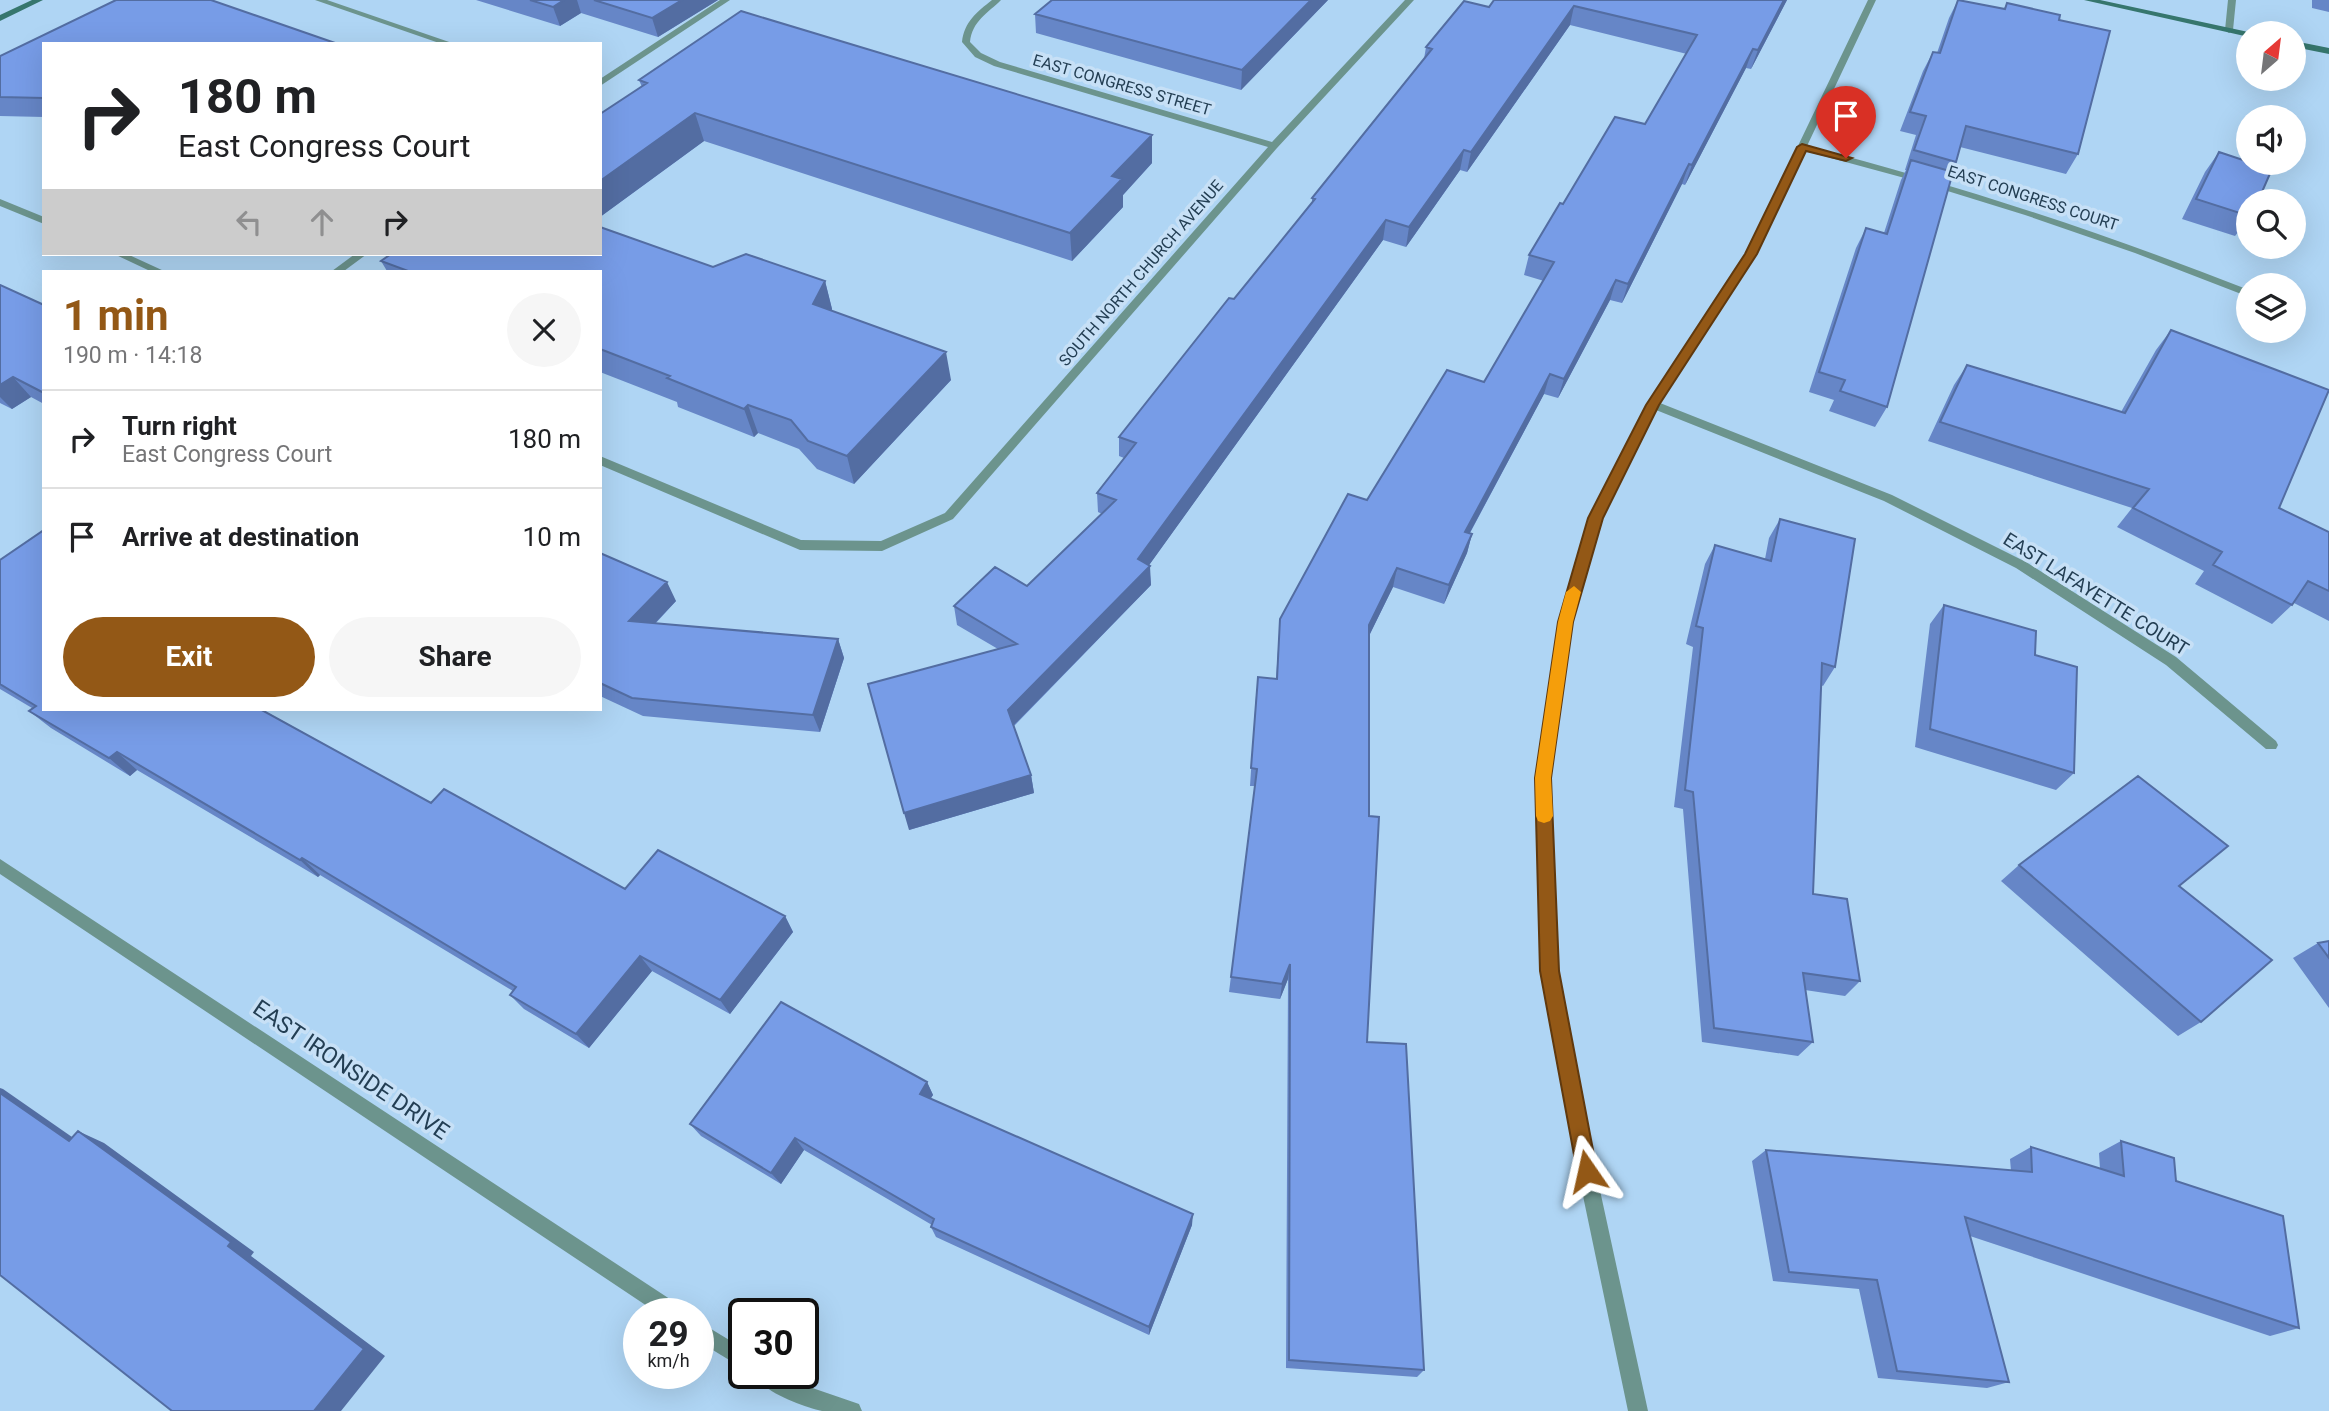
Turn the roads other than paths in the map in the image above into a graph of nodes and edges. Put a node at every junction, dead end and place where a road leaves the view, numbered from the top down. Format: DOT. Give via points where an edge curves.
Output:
graph roads {
  1 [pos="39,0"];
  2 [pos="319,0"];
  3 [pos="726,0"];
  4 [pos="997,0"];
  5 [pos="1410,0"];
  6 [pos="1872,0"];
  7 [pos="2088,0"];
  8 [pos="2232,0"];
  9 [pos="0,18"];
  10 [pos="2229,30"];
  11 [pos="2236,31"];
  12 [pos="445,42"];
  13 [pos="2306,46"];
  14 [pos="2329,51"];
  15 [pos="602,82"];
  16 [pos="1274,146"];
  17 [pos="1802,147"];
  18 [pos="0,202"];
  19 [pos="42,220"];
  20 [pos="124,256"];
  21 [pos="359,256"];
  22 [pos="157,270"];
  23 [pos="338,270"];
  24 [pos="2236,289"];
  25 [pos="1653,405"];
  26 [pos="602,461"];
  27 [pos="2271,746"];
  28 [pos="0,866"];
  29 [pos="651,1298"];
  30 [pos="787,1389"];
  31 [pos="852,1411"];
  32 [pos="1638,1411"];
  1 -- 9 [label="street"];
  2 -- 12 [label="street"];
  3 -- 15 [label="street"];
  4 -- 16 [label="street, EAST CONGRESS STREET" via="973,19 966,31 966,43 978,55"];
  5 -- 16 [label="street, SOUTH NORTH CHURCH AVENUE"];
  6 -- 17 [label="street"];
  7 -- 10 [label="street"];
  8 -- 10 [label="street"];
  10 -- 11 [label="street"];
  13 -- 14 [label="street"];
  16 -- 26 [label="street, SOUTH NORTH CHURCH AVENUE" via="949,516 882,546 800,545"];
  17 -- 24 [label="street, EAST CONGRESS COURT" via="1973,193"];
  17 -- 25 [label="street" via="1751,254"];
  18 -- 19 [label="street"];
  20 -- 22 [label="street"];
  21 -- 23 [label="street"];
  25 -- 27 [label="street, EAST LAFAYETTE COURT" via="1888,498 2021,565 2171,662"];
  25 -- 32 [label="street" via="1595,518 1565,622 1543,778 1549,971"];
  28 -- 29 [label="street, EAST IRONSIDE DRIVE"];
  30 -- 31 [label="street"];
}
